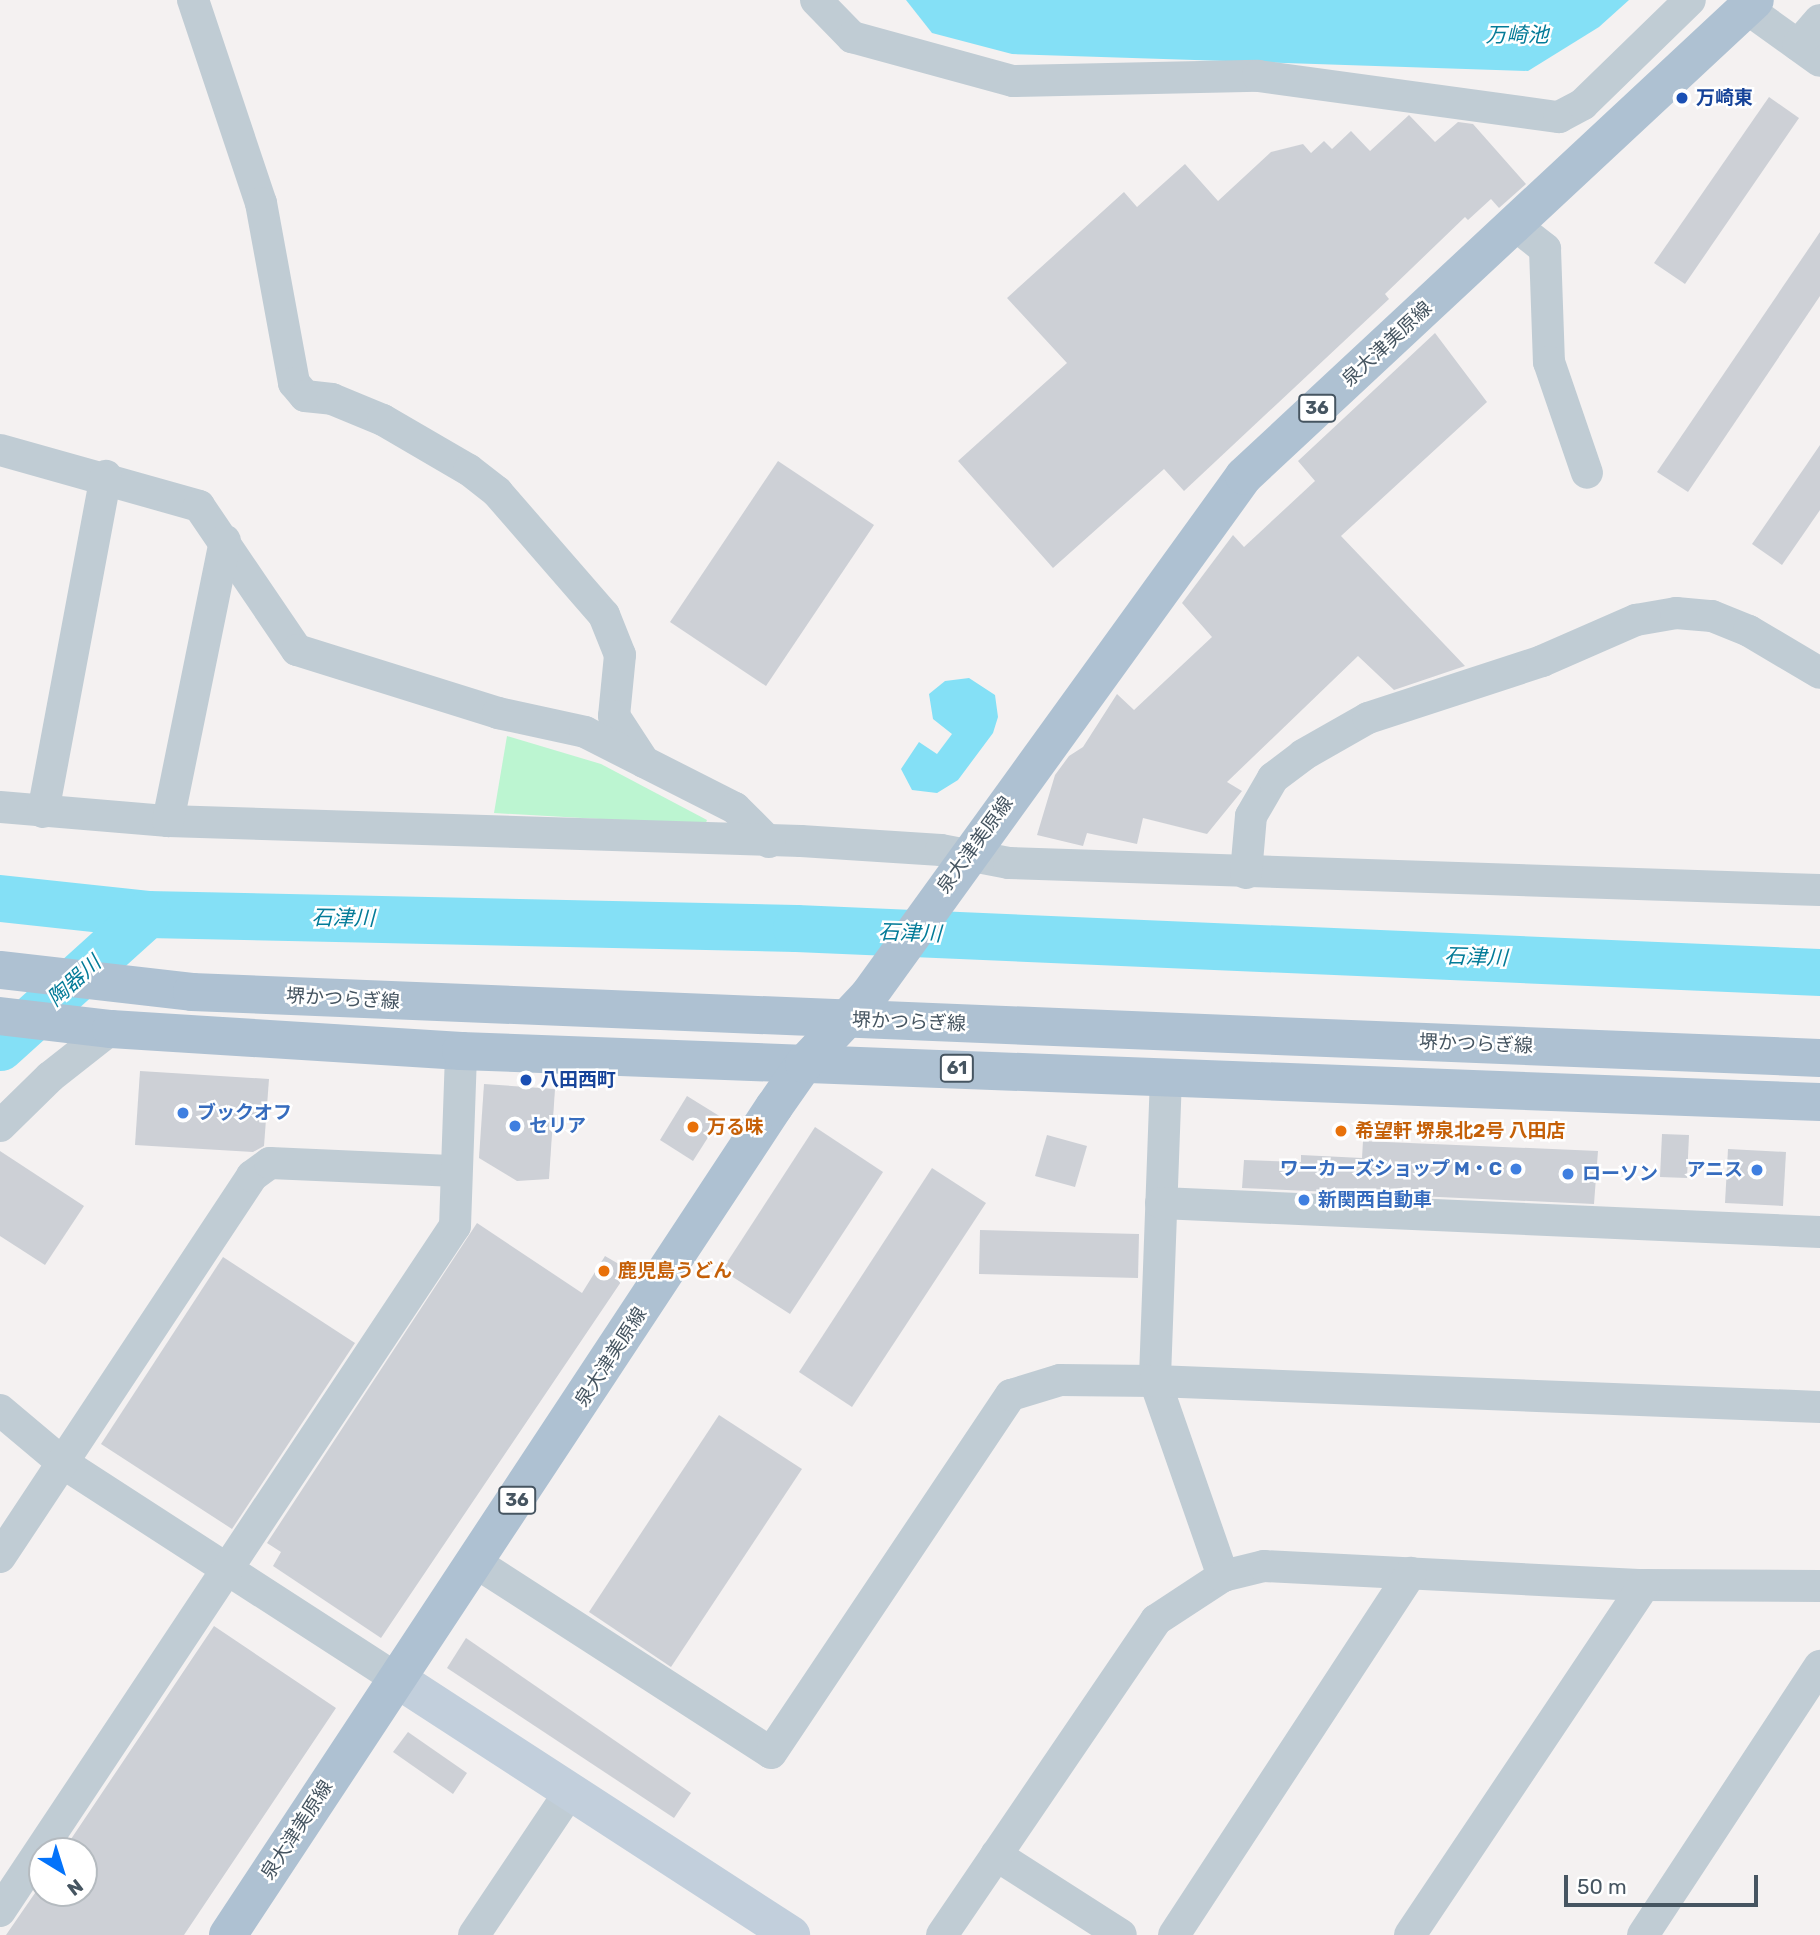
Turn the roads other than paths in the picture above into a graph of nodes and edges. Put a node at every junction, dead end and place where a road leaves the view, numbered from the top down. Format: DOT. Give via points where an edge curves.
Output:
graph roads {
  1 [pos="193,0"];
  2 [pos="816,0"];
  3 [pos="1690,0"];
  4 [pos="1752,5"];
  5 [pos="1820,20"];
  6 [pos="1809,53"];
  7 [pos="1516,226"];
  8 [pos="0,450"];
  9 [pos="1587,473"];
  10 [pos="106,476"];
  11 [pos="225,541"];
  12 [pos="1820,673"];
  13 [pos="643,762"];
  14 [pos="0,807"];
  15 [pos="43,812"];
  16 [pos="168,821"];
  17 [pos="769,842"];
  18 [pos="960,866"];
  19 [pos="1246,873"];
  20 [pos="1820,891"];
  21 [pos="13,972"];
  22 [pos="860,1005"];
  23 [pos="0,1016"];
  24 [pos="102,1029"];
  25 [pos="461,1051"];
  26 [pos="1820,1058"];
  27 [pos="804,1064"];
  28 [pos="1166,1077"];
  29 [pos="1820,1102"];
  30 [pos="0,1126"];
  31 [pos="456,1171"];
  32 [pos="1161,1203"];
  33 [pos="1820,1233"];
  34 [pos="1155,1381"];
  35 [pos="1820,1407"];
  36 [pos="0,1410"];
  37 [pos="63,1463"];
  38 [pos="0,1557"];
  39 [pos="475,1562"];
  40 [pos="227,1567"];
  41 [pos="1411,1573"];
  42 [pos="1223,1576"];
  43 [pos="1644,1585"];
  44 [pos="1820,1586"];
  45 [pos="1820,1666"];
  46 [pos="397,1679"];
  47 [pos="571,1790"];
  48 [pos="996,1855"];
  49 [pos="0,1911"];
  50 [pos="228,1935"];
  51 [pos="474,1935"];
  52 [pos="791,1935"];
  53 [pos="942,1935"];
  54 [pos="1121,1935"];
  55 [pos="1174,1935"];
  56 [pos="1410,1935"];
  57 [pos="1643,1935"];
  1 -- 13 [label="street" via="261,203 294,383 305,397 332,400 383,420 469,470 497,492 604,615 620,655 614,716"];
  2 -- 3 [label="street" via="852,37 1013,81 1258,76 1559,117 1583,104"];
  4 -- 6 [label="street"];
  4 -- 7 [label="main road, 泉大津美原線 / 36"];
  5 -- 6 [label="street"];
  7 -- 9 [label="street" via="1545,249 1549,362"];
  7 -- 18 [label="main road, 泉大津美原線 / 36" via="1244,475"];
  8 -- 10 [label="street"];
  10 -- 11 [label="street" via="199,506"];
  10 -- 15 [label="street"];
  11 -- 13 [label="street" via="297,650 498,713 585,732"];
  11 -- 16 [label="street"];
  12 -- 19 [label="street" via="1749,631 1712,616 1676,613 1636,620 1542,661 1368,718 1303,755 1273,778 1251,816"];
  13 -- 17 [label="street" via="735,808"];
  14 -- 15 [label="street"];
  15 -- 16 [label="street"];
  16 -- 17 [label="street"];
  17 -- 18 [label="street"];
  18 -- 19 [label="street" via="1009,863"];
  18 -- 22 [label="main road, 泉大津美原線 / 36"];
  19 -- 20 [label="street"];
  21 -- 22 [label="main road, 堺かつらぎ線" via="192,992"];
  22 -- 26 [label="main road, 堺かつらぎ線"];
  22 -- 27 [label="main road, 泉大津美原線 / 36"];
  23 -- 24 [label="main road, 61"];
  24 -- 25 [label="main road, 61"];
  24 -- 30 [label="street"];
  25 -- 27 [label="main road, 61"];
  25 -- 31 [label="street"];
  27 -- 28 [label="main road, 61"];
  27 -- 39 [label="main road, 泉大津美原線 / 36"];
  28 -- 29 [label="main road, 61"];
  28 -- 32 [label="street"];
  31 -- 37 [label="street" via="270,1163 252,1177"];
  31 -- 40 [label="street" via="455,1226"];
  32 -- 33 [label="street"];
  32 -- 34 [label="street"];
  34 -- 35 [label="street"];
  34 -- 39 [label="street" via="1060,1380 1011,1395 771,1753"];
  34 -- 42 [label="street"];
  36 -- 37 [label="street"];
  37 -- 38 [label="street"];
  37 -- 40 [label="street"];
  39 -- 46 [label="main road, 泉大津美原線 / 36"];
  40 -- 46 [label="street"];
  40 -- 49 [label="street"];
  41 -- 42 [label="street" via="1264,1566"];
  41 -- 43 [label="street"];
  41 -- 55 [label="street"];
  42 -- 48 [label="street" via="1156,1620"];
  43 -- 44 [label="street"];
  43 -- 56 [label="street"];
  45 -- 57 [label="street"];
  46 -- 47 [label="street"];
  46 -- 50 [label="main road, 泉大津美原線 / 36"];
  47 -- 51 [label="street"];
  47 -- 52 [label="street"];
  48 -- 53 [label="street"];
  48 -- 54 [label="street"];
}
